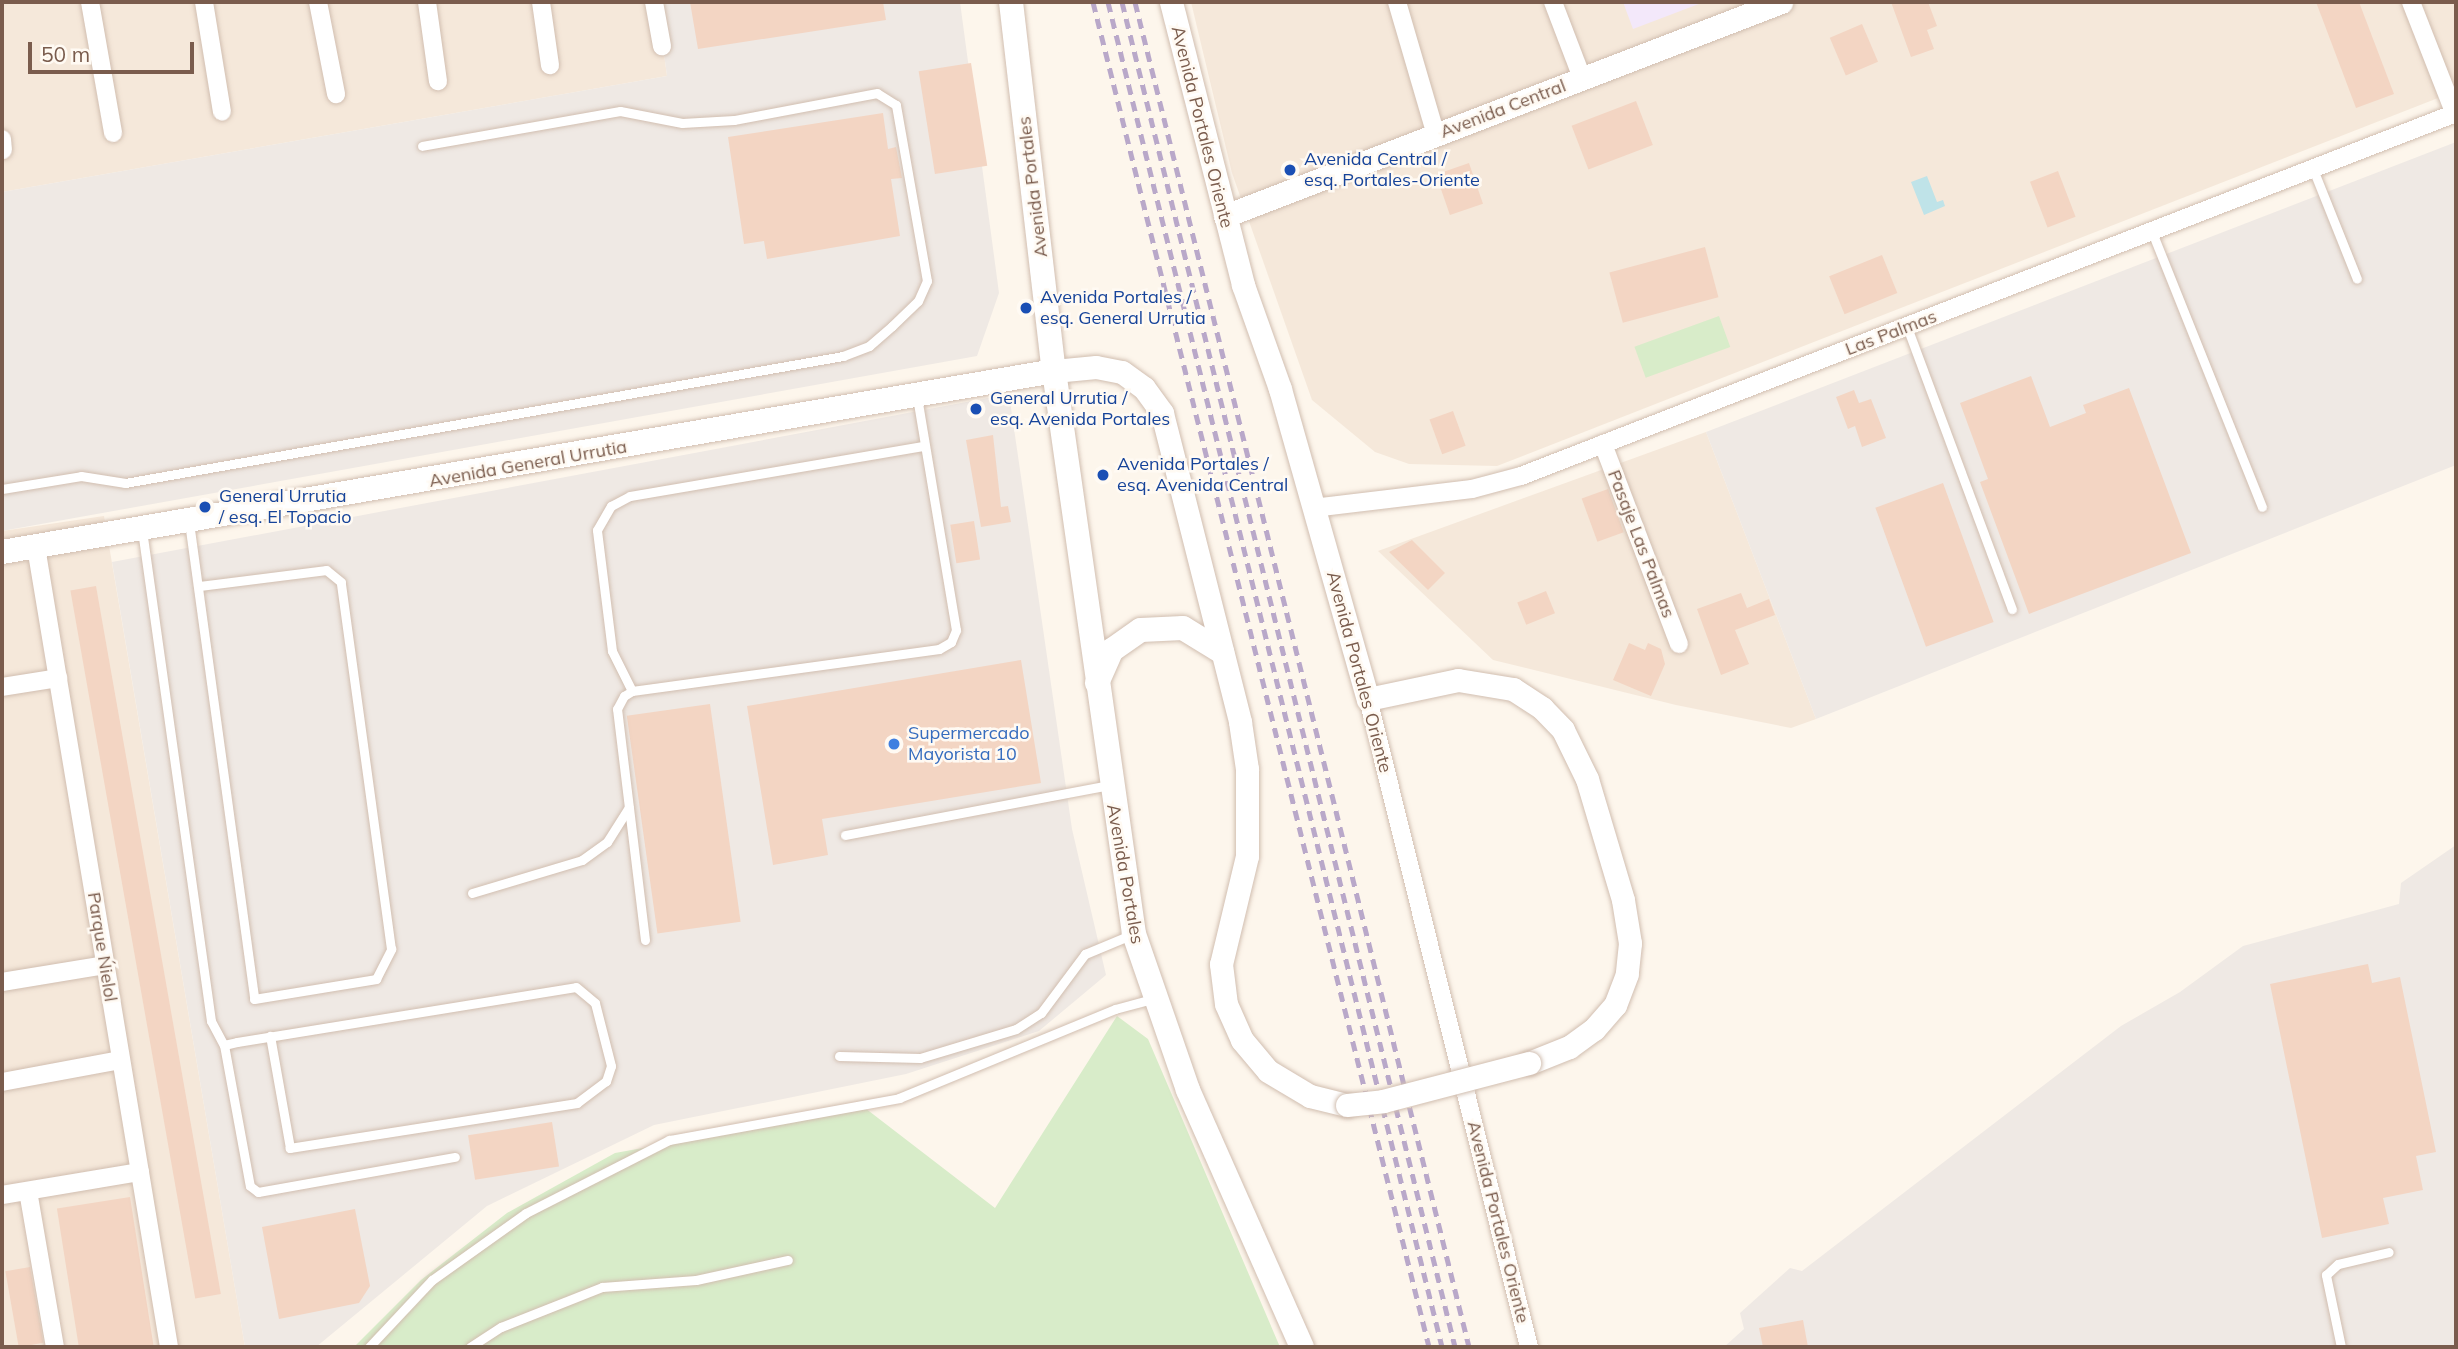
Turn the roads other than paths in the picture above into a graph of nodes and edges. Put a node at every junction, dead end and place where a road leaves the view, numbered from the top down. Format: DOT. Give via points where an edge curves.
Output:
graph roads {
  1 [pos="90,2"];
  2 [pos="204,2"];
  3 [pos="318,2"];
  4 [pos="427,2"];
  5 [pos="541,2"];
  6 [pos="654,2"];
  7 [pos="1011,2"];
  8 [pos="1171,2"];
  9 [pos="1397,2"];
  10 [pos="1553,2"];
  11 [pos="1781,2"];
  12 [pos="2411,2"];
  13 [pos="662,47"];
  14 [pos="550,65"];
  15 [pos="1582,78"];
  16 [pos="438,81"];
  17 [pos="336,94"];
  18 [pos="222,112"];
  19 [pos="2456,114"];
  20 [pos="113,133"];
  21 [pos="1436,135"];
  22 [pos="422,146"];
  23 [pos="2313,169"];
  24 [pos="1224,216"];
  25 [pos="2152,232"];
  26 [pos="2357,279"];
  27 [pos="1907,327"];
  28 [pos="1054,371"];
  29 [pos="917,398"];
  30 [pos="1604,444"];
  31 [pos="923,446"];
  32 [pos="2,489"];
  33 [pos="2262,507"];
  34 [pos="1313,508"];
  35 [pos="189,521"];
  36 [pos="142,530"];
  37 [pos="36,547"];
  38 [pos="2,552"];
  39 [pos="200,586"];
  40 [pos="2012,609"];
  41 [pos="1679,644"];
  42 [pos="1222,652"];
  43 [pos="58,678"];
  44 [pos="2,687"];
  45 [pos="1096,687"];
  46 [pos="632,691"];
  47 [pos="1368,699"];
  48 [pos="1110,785"];
  49 [pos="629,807"];
  50 [pos="845,835"];
  51 [pos="472,893"];
  52 [pos="1134,933"];
  53 [pos="645,940"];
  54 [pos="105,965"];
  55 [pos="2,982"];
  56 [pos="1153,999"];
  57 [pos="270,1036"];
  58 [pos="224,1045"];
  59 [pos="839,1056"];
  60 [pos="121,1060"];
  61 [pos="2,1082"];
  62 [pos="455,1157"];
  63 [pos="140,1172"];
  64 [pos="28,1191"];
  65 [pos="2,1195"];
  66 [pos="2389,1252"];
  67 [pos="788,1260"];
  68 [pos="55,1347"];
  69 [pos="169,1347"];
  70 [pos="369,1347"];
  71 [pos="470,1347"];
  72 [pos="1302,1347"];
  73 [pos="1529,1347"];
  74 [pos="2341,1347"];
  1 -- 20 [label="street"];
  2 -- 18 [label="street"];
  3 -- 17 [label="street"];
  4 -- 16 [label="street"];
  5 -- 14 [label="street"];
  6 -- 13 [label="street"];
  7 -- 28 [label="main road, Avenida Portales"];
  8 -- 24 [label="street, Avenida Portales Oriente"];
  9 -- 21 [label="street"];
  10 -- 15 [label="street"];
  11 -- 15 [label="street, Avenida Central"];
  12 -- 19 [label="street"];
  15 -- 21 [label="street, Avenida Central"];
  19 -- 23 [label="street, Las Palmas"];
  21 -- 24 [label="street, Avenida Central"];
  22 -- 32 [label="lane" via="620,111 682,123 734,120 877,93 896,105 927,281 918,301 892,327 869,346 843,356 125,483 81,476"];
  23 -- 25 [label="street, Las Palmas"];
  23 -- 26 [label="lane"];
  24 -- 34 [label="street, Avenida Portales Oriente"];
  25 -- 27 [label="street, Las Palmas"];
  25 -- 33 [label="lane"];
  27 -- 30 [label="street, Las Palmas"];
  27 -- 40 [label="lane"];
  28 -- 29 [label="main road, Avenida General Urrutia"];
  28 -- 42 [label="street" via="1110,369 1133,379 1154,399 1168,428"];
  28 -- 45 [label="main road, Avenida Portales"];
  29 -- 31 [label="lane"];
  29 -- 35 [label="main road, Avenida General Urrutia"];
  30 -- 34 [label="street, Las Palmas" via="1483,487"];
  30 -- 41 [label="street, Pasaje Las Palmas"];
  31 -- 46 [label="lane" via="630,496 611,506 597,530 612,651"];
  31 -- 46 [label="lane" via="956,630 951,642 926,651"];
  34 -- 47 [label="street, Avenida Portales Oriente"];
  35 -- 36 [label="main road, Avenida General Urrutia"];
  35 -- 39 [label="lane"];
  36 -- 37 [label="main road, Avenida General Urrutia"];
  36 -- 58 [label="lane" via="211,1021"];
  37 -- 38 [label="main road, Avenida General Urrutia"];
  37 -- 43 [label="street, Parque Ńielol"];
  39 -- 39 [label="lane" via="326,570 341,582 391,949 376,979 254,999"];
  42 -- 45 [label="main road" via="1183,628 1141,630 1112,650"];
  42 -- 47 [label="street, bridge" via="1245,745 1250,801 1243,880 1221,964 1226,1004 1242,1040 1268,1072 1310,1096 1347,1105 1383,1101 1529,1063 1569,1047 1594,1029 1615,1005 1627,974 1630,943 1623,900 1580,762 1563,730 1542,708 1495,683 1439,682"];
  43 -- 44 [label="street"];
  43 -- 54 [label="street, Parque Ńielol"];
  45 -- 48 [label="main road, Avenida Portales"];
  46 -- 49 [label="lane" via="617,709"];
  47 -- 73 [label="street, Avenida Portales Oriente"];
  48 -- 50 [label="lane"];
  48 -- 52 [label="main road, Avenida Portales"];
  49 -- 51 [label="lane" via="607,842 582,860"];
  49 -- 53 [label="lane"];
  52 -- 56 [label="main road, Avenida Portales"];
  52 -- 59 [label="lane" via="1085,954 1041,1013 1016,1029 920,1058"];
  54 -- 55 [label="street"];
  54 -- 60 [label="street, Parque Ńielol"];
  56 -- 70 [label="lane" via="1115,1009 899,1098 669,1139 526,1213 432,1280"];
  56 -- 72 [label="main road, Avenida Portales" via="1200,1120"];
  57 -- 57 [label="lane" via="290,1148 577,1103 606,1081 611,1066 595,1003 576,987"];
  57 -- 58 [label="lane"];
  58 -- 62 [label="lane" via="250,1186 258,1192"];
  60 -- 61 [label="street"];
  60 -- 63 [label="street, Parque Ńielol"];
  63 -- 64 [label="street"];
  63 -- 69 [label="street, Parque Ńielol"];
  64 -- 65 [label="street"];
  64 -- 68 [label="street"];
  66 -- 74 [label="lane" via="2338,1264 2326,1275"];
  67 -- 71 [label="lane" via="696,1280 602,1287 501,1326"];
}
